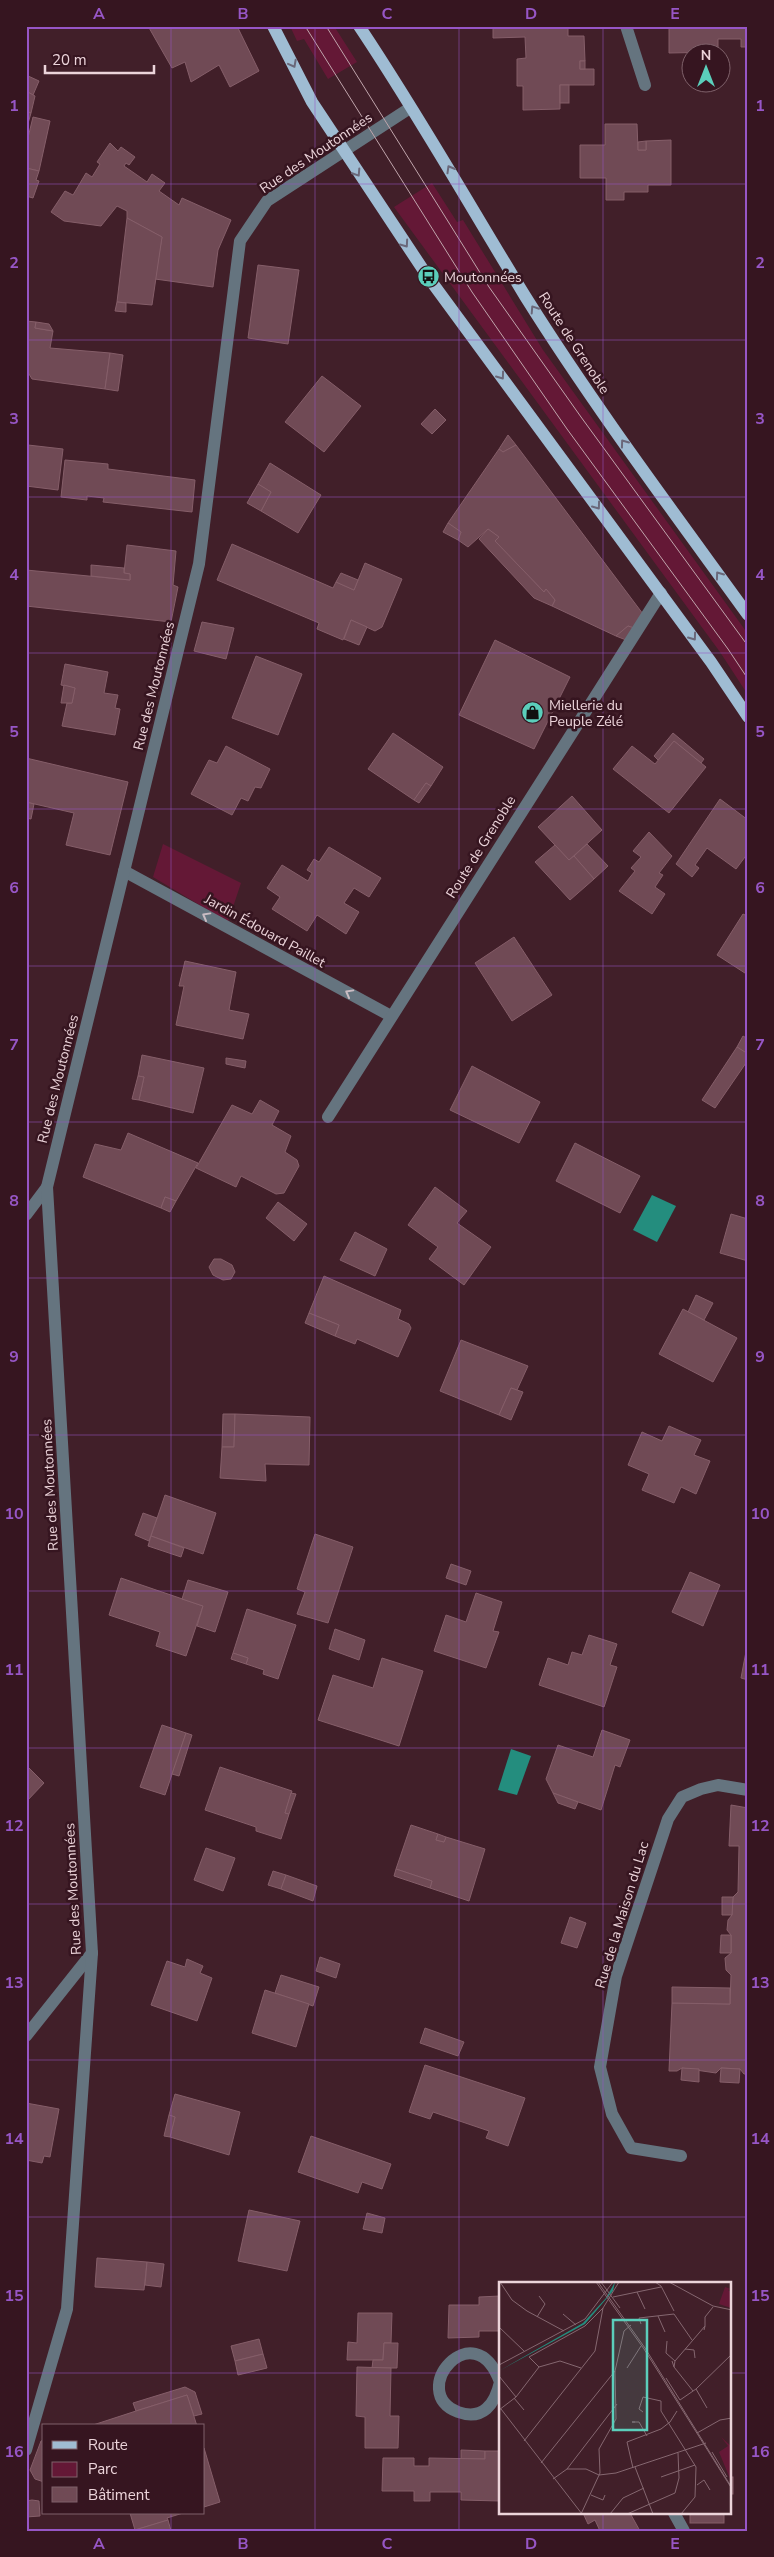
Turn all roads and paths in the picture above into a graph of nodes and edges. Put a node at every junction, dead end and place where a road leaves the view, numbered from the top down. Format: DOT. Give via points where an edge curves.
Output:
graph roads {
  1 [pos="273,26"];
  2 [pos="359,26"];
  3 [pos="626,26"];
  4 [pos="645,85"];
  5 [pos="410,108"];
  6 [pos="343,151"];
  7 [pos="660,593"];
  8 [pos="748,615"];
  9 [pos="748,718"];
  10 [pos="124,871"];
  11 [pos="391,1016"];
  12 [pos="328,1117"];
  13 [pos="47,1188"];
  14 [pos="26,1215"];
  15 [pos="748,1790"];
  16 [pos="92,1953"];
  17 [pos="26,2036"];
  18 [pos="681,2156"];
  19 [pos="499,2379"];
  20 [pos="499,2386"];
  21 [pos="26,2450"];
  22 [pos="675,2514"];
  23 [pos="684,2531"];
  1 -- 6 [label="main road, one-way" via="312,102"];
  2 -- 5 [label="main road, Route de Grenoble"];
  3 -- 4 [label="street"];
  5 -- 6 [label="street, Rue des Moutonnées"];
  8 -- 5 [label="main road, Route de Grenoble, one-way" via="596,404"];
  6 -- 7 [label="main road, one-way" via="428,277"];
  6 -- 10 [label="street, Rue des Moutonnées" via="268,201 240,241 199,564"];
  7 -- 9 [label="main road, one-way"];
  7 -- 11 [label="street, Route de Grenoble"];
  11 -- 10 [label="street, Jardin Édouard Paillet, one-way"];
  10 -- 13 [label="street, Rue des Moutonnées"];
  11 -- 12 [label="street, Route de Grenoble"];
  13 -- 14 [label="street"];
  13 -- 16 [label="street, Rue des Moutonnées"];
  15 -- 18 [label="street, Rue de la Maison du Lac" via="718,1785 682,1798 668,1819 616,1976 600,2067 612,2114 632,2148"];
  16 -- 17 [label="street"];
  16 -- 21 [label="street, Rue des Moutonnées" via="67,2309"];
  19 -- 20 [label="street" via="494,2366 481,2355 463,2354 448,2362 439,2377 440,2395 450,2409 466,2415 484,2412 496,2399"];
  22 -- 23 [label="street"];
}
